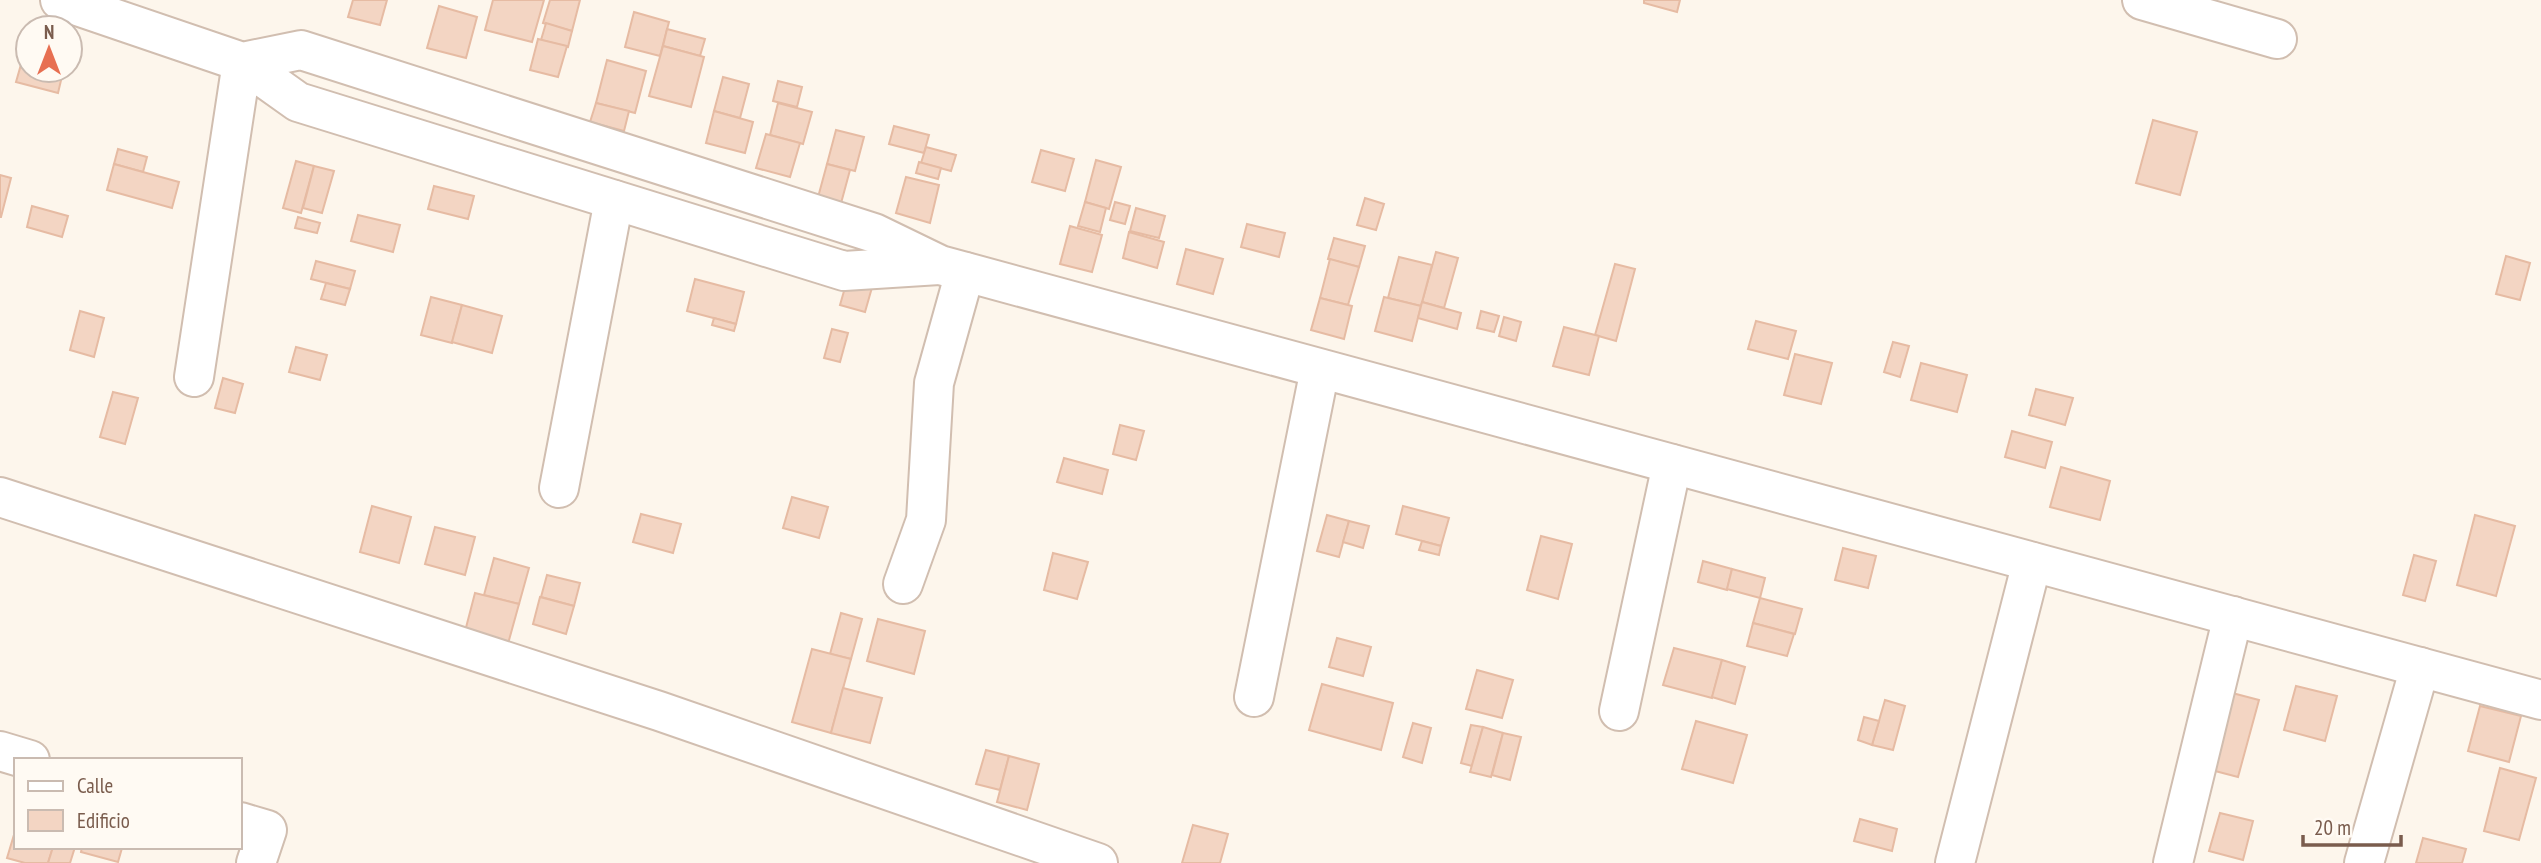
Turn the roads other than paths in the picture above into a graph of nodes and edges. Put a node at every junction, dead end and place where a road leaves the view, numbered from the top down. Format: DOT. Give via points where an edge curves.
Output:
graph roads {
  1 [pos="60,0"];
  2 [pos="2142,0"];
  3 [pos="2277,39"];
  4 [pos="242,62"];
  5 [pos="614,200"];
  6 [pos="952,269"];
  7 [pos="1320,369"];
  8 [pos="194,377"];
  9 [pos="1672,464"];
  10 [pos="559,488"];
  11 [pos="0,497"];
  12 [pos="2032,562"];
  13 [pos="903,584"];
  14 [pos="2233,616"];
  15 [pos="2420,667"];
  16 [pos="1254,698"];
  17 [pos="2541,700"];
  18 [pos="1619,711"];
  19 [pos="0,751"];
  20 [pos="23,758"];
  21 [pos="242,823"];
  22 [pos="257,863"];
  23 [pos="1097,863"];
  24 [pos="1955,863"];
  25 [pos="2174,863"];
  26 [pos="2364,863"];
  1 -- 4 [label="street"];
  2 -- 3 [label="street"];
  4 -- 5 [label="street" via="298,102"];
  4 -- 6 [label="street" via="301,50 874,233"];
  4 -- 8 [label="street"];
  5 -- 6 [label="street" via="844,271"];
  5 -- 10 [label="street"];
  6 -- 7 [label="street"];
  6 -- 13 [label="street" via="934,383 926,520"];
  7 -- 9 [label="street"];
  7 -- 16 [label="street"];
  9 -- 12 [label="street"];
  9 -- 18 [label="street"];
  11 -- 23 [label="street" via="645,707"];
  12 -- 14 [label="street"];
  12 -- 24 [label="street"];
  14 -- 15 [label="street"];
  14 -- 25 [label="street"];
  15 -- 17 [label="street"];
  15 -- 26 [label="street"];
  19 -- 20 [label="street"];
  21 -- 22 [label="street" via="267,830"];
}
